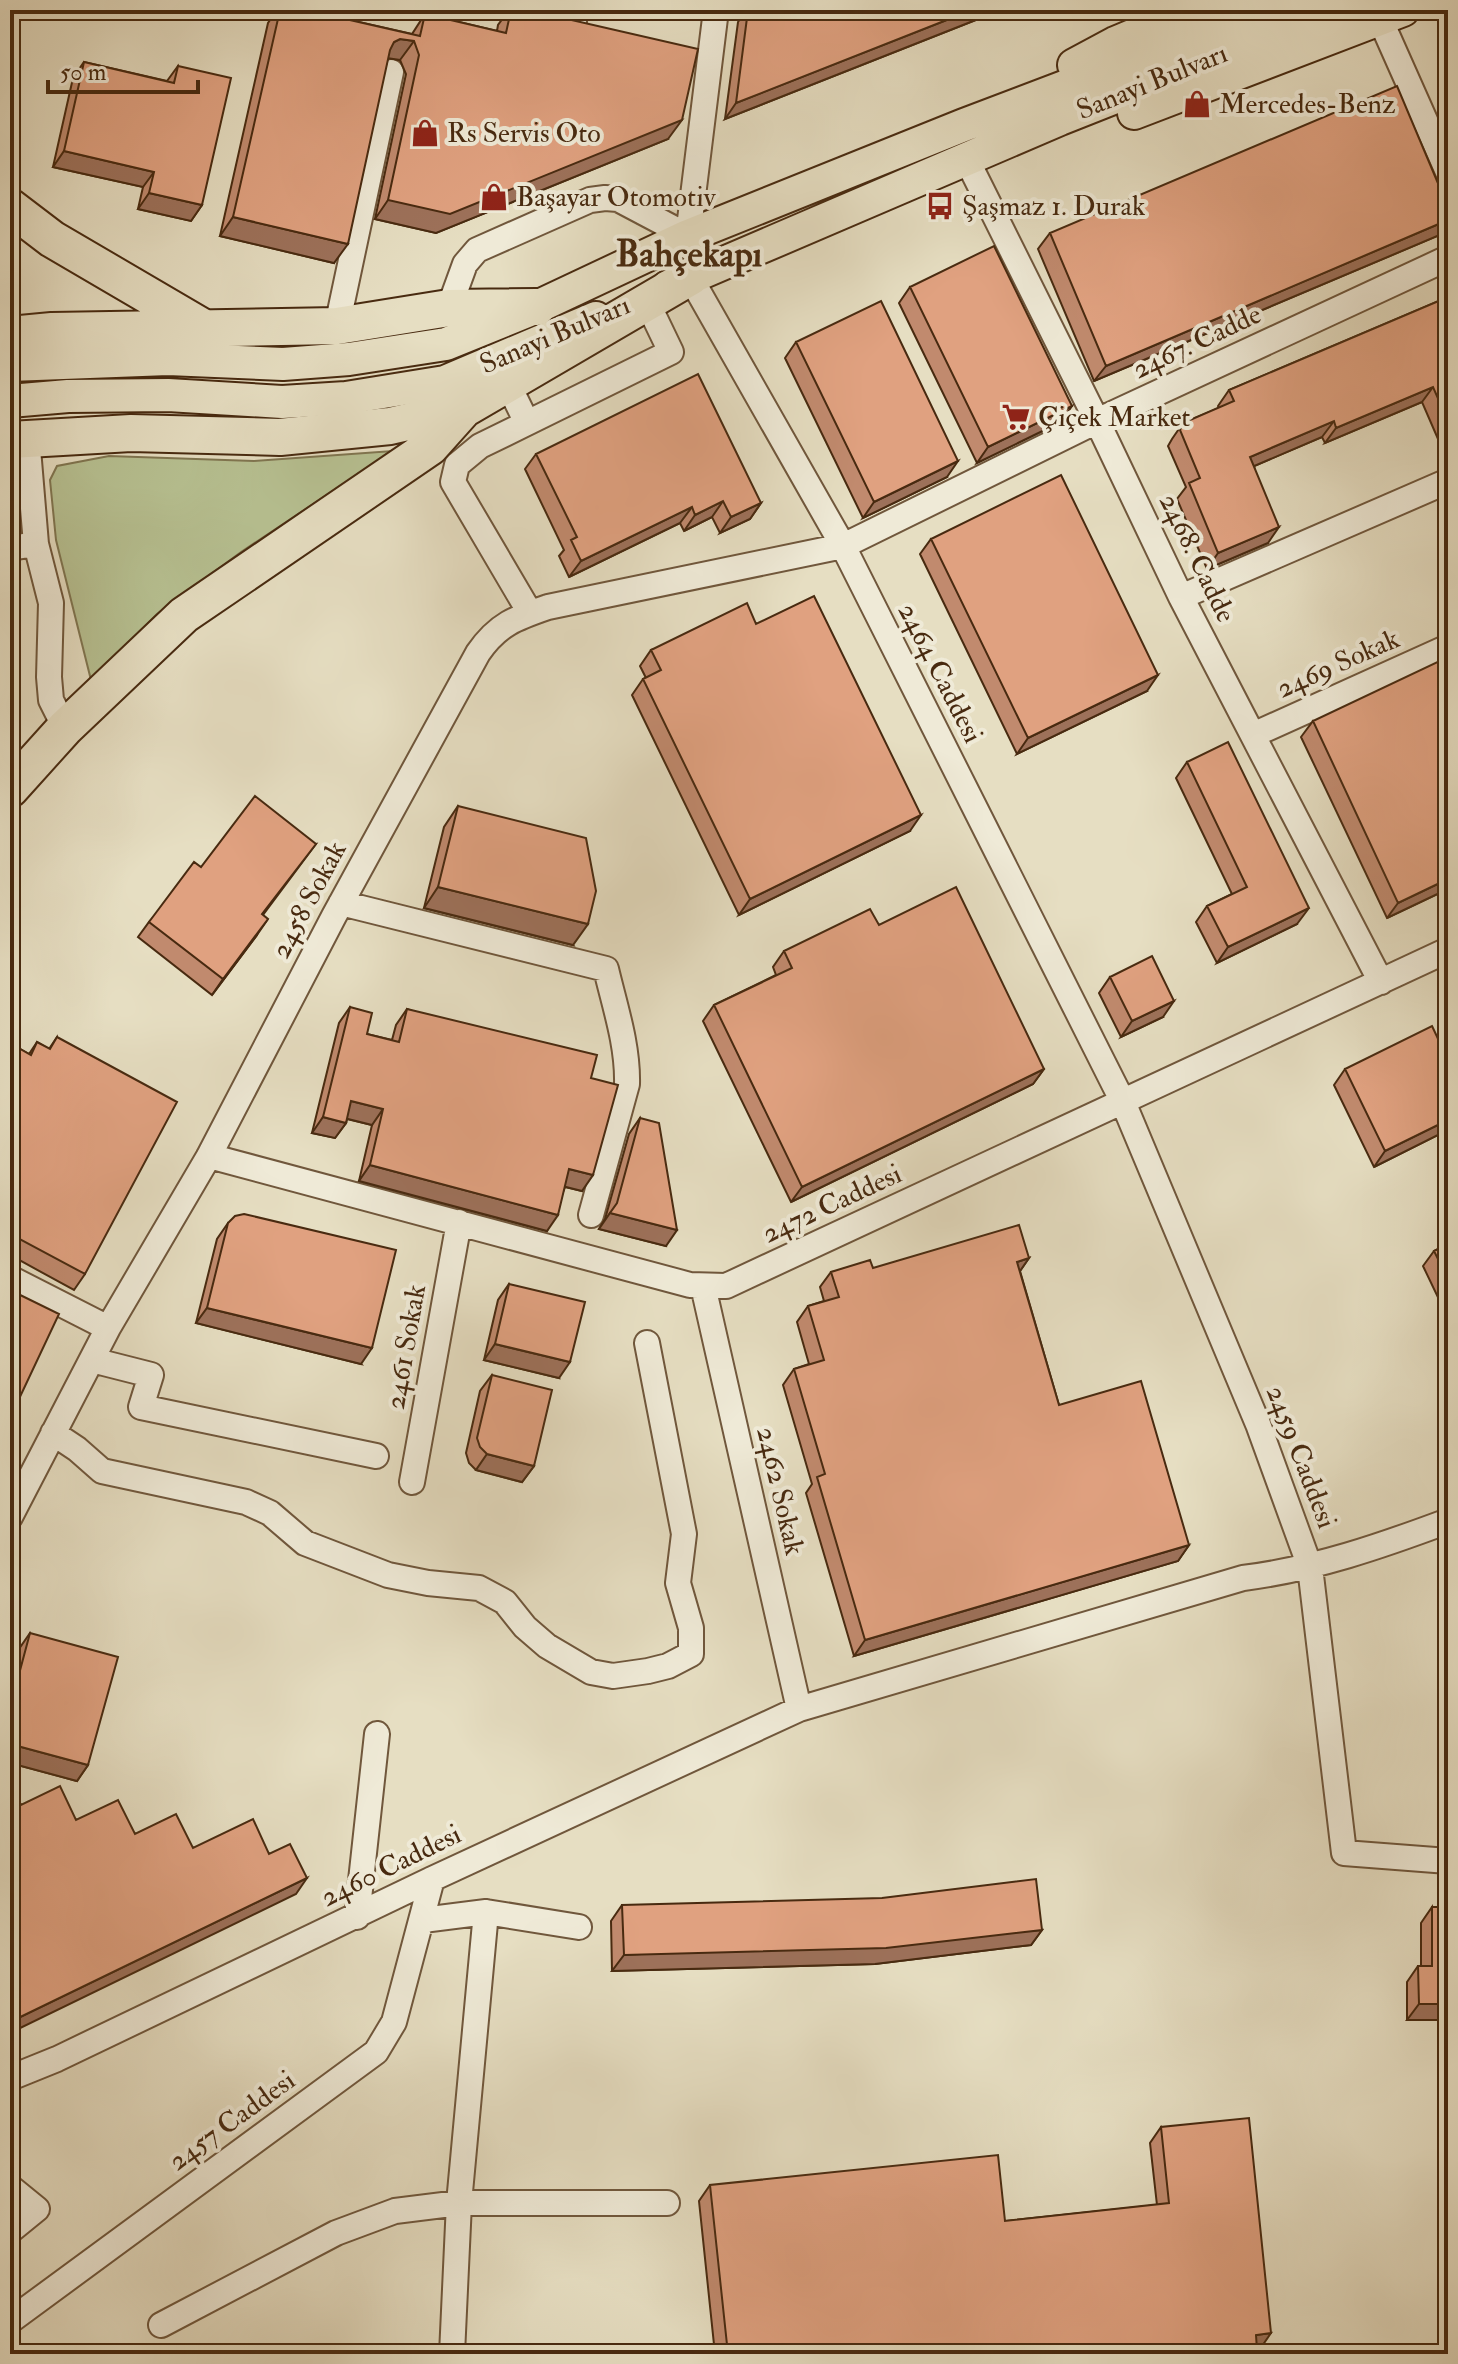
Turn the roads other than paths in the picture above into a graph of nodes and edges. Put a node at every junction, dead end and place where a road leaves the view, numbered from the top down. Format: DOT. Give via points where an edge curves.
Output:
graph roads {
  1 [pos="530,10"];
  2 [pos="716,10"];
  3 [pos="1267,10"];
  4 [pos="1335,10"];
  5 [pos="1184,12"];
  6 [pos="1391,14"];
  7 [pos="590,26"];
  8 [pos="391,72"];
  9 [pos="964,125"];
  10 [pos="966,158"];
  11 [pos="1448,172"];
  12 [pos="10,207"];
  13 [pos="688,236"];
  14 [pos="1448,258"];
  15 [pos="690,277"];
  16 [pos="647,302"];
  17 [pos="537,307"];
  18 [pos="449,308"];
  19 [pos="337,326"];
  20 [pos="206,328"];
  21 [pos="10,335"];
  22 [pos="10,365"];
  23 [pos="508,384"];
  24 [pos="455,395"];
  25 [pos="10,401"];
  26 [pos="1097,421"];
  27 [pos="527,423"];
  28 [pos="18,438"];
  29 [pos="1448,481"];
  30 [pos="36,544"];
  31 [pos="843,546"];
  32 [pos="10,548"];
  33 [pos="1181,597"];
  34 [pos="530,613"];
  35 [pos="1448,647"];
  36 [pos="65,728"];
  37 [pos="1253,735"];
  38 [pos="10,789"];
  39 [pos="341,903"];
  40 [pos="1448,950"];
  41 [pos="1381,982"];
  42 [pos="1123,1102"];
  43 [pos="209,1156"];
  44 [pos="591,1215"];
  45 [pos="459,1222"];
  46 [pos="10,1278"];
  47 [pos="703,1286"];
  48 [pos="108,1328"];
  49 [pos="647,1343"];
  50 [pos="92,1360"];
  51 [pos="53,1433"];
  52 [pos="376,1456"];
  53 [pos="412,1482"];
  54 [pos="10,1517"];
  55 [pos="1448,1521"];
  56 [pos="1310,1567"];
  57 [pos="799,1709"];
  58 [pos="377,1734"];
  59 [pos="1448,1861"];
  60 [pos="432,1879"];
  61 [pos="486,1912"];
  62 [pos="357,1917"];
  63 [pos="423,1920"];
  64 [pos="579,1927"];
  65 [pos="10,2078"];
  66 [pos="10,2187"];
  67 [pos="459,2203"];
  68 [pos="667,2203"];
  69 [pos="10,2231"];
  70 [pos="10,2321"];
  71 [pos="161,2325"];
  72 [pos="452,2354"];
  1 -- 7 [label="street"];
  2 -- 13 [label="street" via="702,55"];
  3 -- 9 [label="main road, Sanayi Bulvarı"];
  4 -- 10 [label="main road, Sanayi Bulvarı"];
  5 -- 9 [label="main road"];
  6 -- 10 [label="main road" via="1017,156"];
  6 -- 11 [label="street"];
  8 -- 19 [label="street"];
  9 -- 13 [label="main road, Sanayi Bulvarı"];
  10 -- 15 [label="main road, Sanayi Bulvarı"];
  10 -- 26 [label="street, 2468. Cadde"];
  12 -- 20 [label="highway" via="52,239"];
  13 -- 17 [label="main road, Sanayi Bulvarı"];
  13 -- 18 [label="street" via="618,199 590,200 477,250 465,264"];
  14 -- 26 [label="street, 2467. Cadde"];
  15 -- 16 [label="highway"];
  15 -- 24 [label="main road, Sanayi Bulvarı"];
  15 -- 31 [label="street, 2464 Caddesi"];
  16 -- 23 [label="highway"];
  16 -- 27 [label="street" via="671,352"];
  17 -- 18 [label="highway"];
  17 -- 22 [label="main road, Sanayi Bulvarı" via="446,344 349,359"];
  18 -- 19 [label="highway"];
  19 -- 20 [label="highway"];
  20 -- 21 [label="highway"];
  23 -- 24 [label="highway"];
  23 -- 27 [label="street"];
  24 -- 25 [label="main road, Sanayi Bulvarı" via="282,402 168,395"];
  24 -- 28 [label="highway" via="390,426 280,437 131,433"];
  24 -- 36 [label="highway" via="430,447 184,615"];
  26 -- 31 [label="street, 2467. Cadde"];
  26 -- 33 [label="street, 2468. Cadde"];
  27 -- 34 [label="street" via="480,446 457,465 453,482"];
  28 -- 30 [label="street"];
  29 -- 33 [label="street"];
  30 -- 32 [label="street"];
  30 -- 36 [label="street" via="51,603 51,700"];
  31 -- 34 [label="street, 2458 Sokak"];
  31 -- 42 [label="street, 2464 Caddesi"];
  33 -- 37 [label="street, 2468. Cadde"];
  34 -- 39 [label="street, 2458 Sokak" via="506,622 478,653"];
  35 -- 37 [label="street, 2469 Sokak"];
  36 -- 38 [label="highway"];
  37 -- 41 [label="street, 2468. Cadde"];
  39 -- 43 [label="street, 2458 Sokak"];
  39 -- 44 [label="street" via="606,969 624,1042 627,1084"];
  40 -- 41 [label="street, 2472 Caddesi"];
  41 -- 42 [label="street, 2472 Caddesi"];
  42 -- 47 [label="street, 2472 Caddesi" via="734,1283"];
  42 -- 56 [label="street, 2459 Caddesi" via="1258,1424"];
  43 -- 45 [label="street, 2472 Caddesi"];
  43 -- 48 [label="street, 2458 Sokak"];
  45 -- 47 [label="street, 2472 Caddesi"];
  45 -- 53 [label="street, 2461 Sokak"];
  46 -- 48 [label="street"];
  47 -- 57 [label="street, 2462 Sokak"];
  48 -- 50 [label="street, 2458 Sokak"];
  49 -- 51 [label="street" via="684,1534 678,1583 691,1628 691,1654 648,1671 613,1676 591,1672 547,1646 505,1602 479,1588 388,1575 305,1543 270,1513 246,1502 102,1471"];
  50 -- 51 [label="street, 2458 Sokak"];
  50 -- 52 [label="street" via="151,1375 141,1407"];
  51 -- 54 [label="street, 2458 Sokak"];
  55 -- 56 [label="street, 2460 Caddesi"];
  56 -- 57 [label="street, 2460 Caddesi" via="1243,1578"];
  56 -- 59 [label="street, 2459 Caddesi" via="1344,1853"];
  57 -- 60 [label="street, 2460 Caddesi"];
  58 -- 62 [label="street"];
  60 -- 62 [label="street, 2460 Caddesi"];
  60 -- 63 [label="street, 2457 Caddesi"];
  61 -- 63 [label="street"];
  61 -- 64 [label="street"];
  61 -- 67 [label="street"];
  62 -- 65 [label="street, 2460 Caddesi"];
  63 -- 70 [label="street, 2457 Caddesi" via="394,2022 376,2052"];
  66 -- 69 [label="street" via="37,2209"];
  67 -- 68 [label="street"];
  67 -- 71 [label="street" via="395,2211 336,2233"];
  67 -- 72 [label="street"];
}
